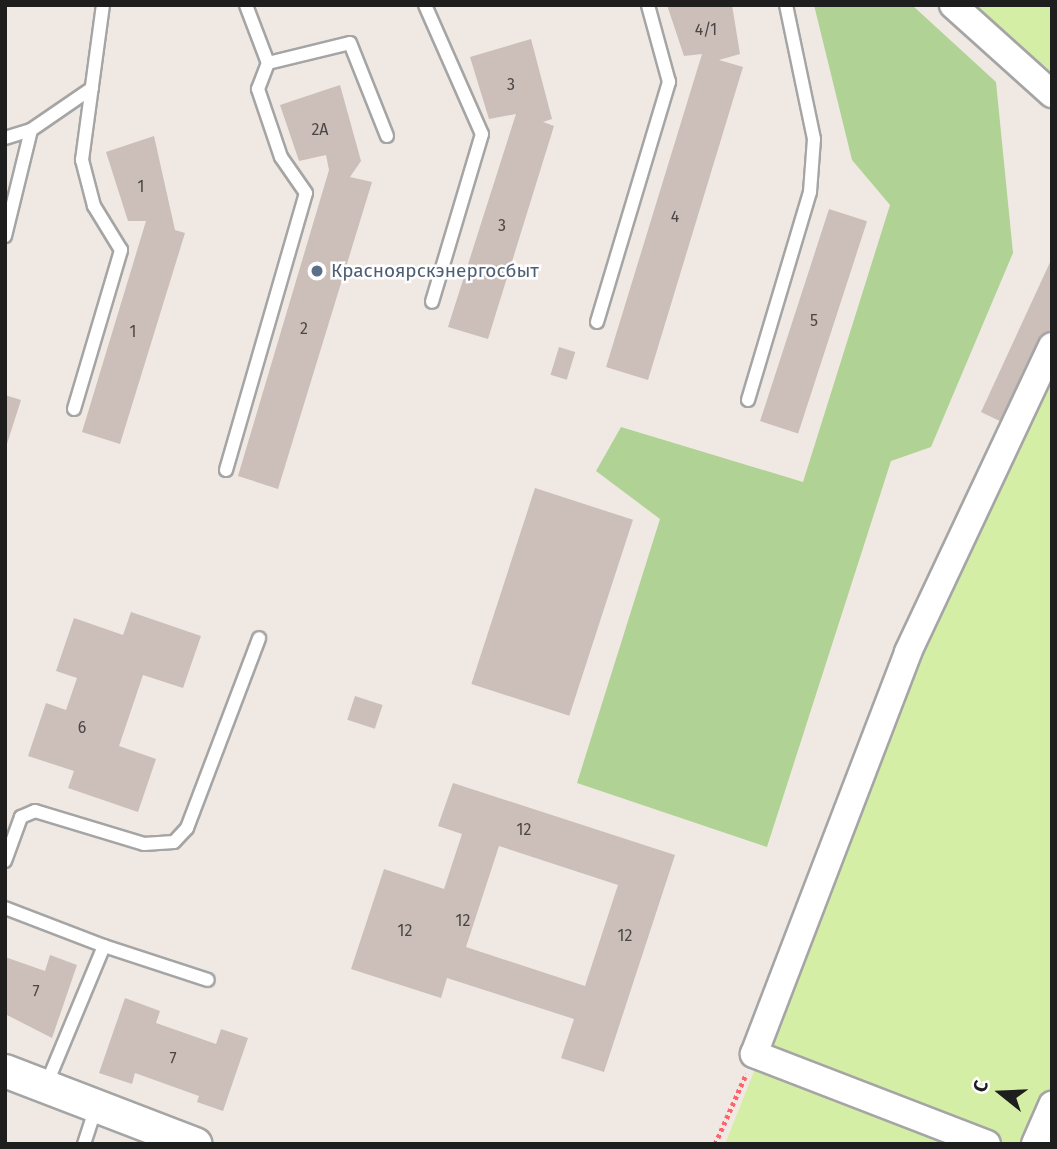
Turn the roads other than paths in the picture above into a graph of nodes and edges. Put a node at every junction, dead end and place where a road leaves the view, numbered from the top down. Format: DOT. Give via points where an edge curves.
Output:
graph roads {
  1 [pos="103,5"];
  2 [pos="246,5"];
  3 [pos="425,5"];
  4 [pos="648,5"];
  5 [pos="786,5"];
  6 [pos="953,5"];
  7 [pos="268,63"];
  8 [pos="92,88"];
  9 [pos="1052,94"];
  10 [pos="31,130"];
  11 [pos="387,136"];
  12 [pos="5,138"];
  13 [pos="5,236"];
  14 [pos="432,302"];
  15 [pos="597,322"];
  16 [pos="1052,346"];
  17 [pos="748,400"];
  18 [pos="74,409"];
  19 [pos="226,470"];
  20 [pos="259,638"];
  21 [pos="5,861"];
  22 [pos="5,908"];
  23 [pos="104,946"];
  24 [pos="208,980"];
  25 [pos="5,1071"];
  26 [pos="46,1086"];
  27 [pos="97,1104"];
  28 [pos="1052,1105"];
  29 [pos="180,1141"];
  30 [pos="84,1144"];
  31 [pos="987,1144"];
  32 [pos="1035,1144"];
  1 -- 8 [label="lane"];
  2 -- 7 [label="lane"];
  3 -- 14 [label="lane" via="482,134"];
  4 -- 15 [label="lane" via="669,82"];
  5 -- 17 [label="lane" via="814,139 810,192"];
  6 -- 9 [label="street"];
  7 -- 11 [label="lane" via="350,43"];
  7 -- 19 [label="lane" via="258,89 281,157 306,193"];
  8 -- 10 [label="lane"];
  8 -- 18 [label="lane" via="82,160 94,206 121,250"];
  10 -- 12 [label="lane"];
  10 -- 13 [label="lane"];
  16 -- 31 [label="street" via="908,652 754,1054"];
  20 -- 21 [label="lane" via="187,828 174,842 145,844 35,811 21,817"];
  22 -- 23 [label="lane"];
  23 -- 24 [label="lane"];
  23 -- 26 [label="lane"];
  25 -- 26 [label="street"];
  26 -- 27 [label="street"];
  27 -- 29 [label="street"];
  27 -- 30 [label="lane"];
  28 -- 32 [label="street"];
}
